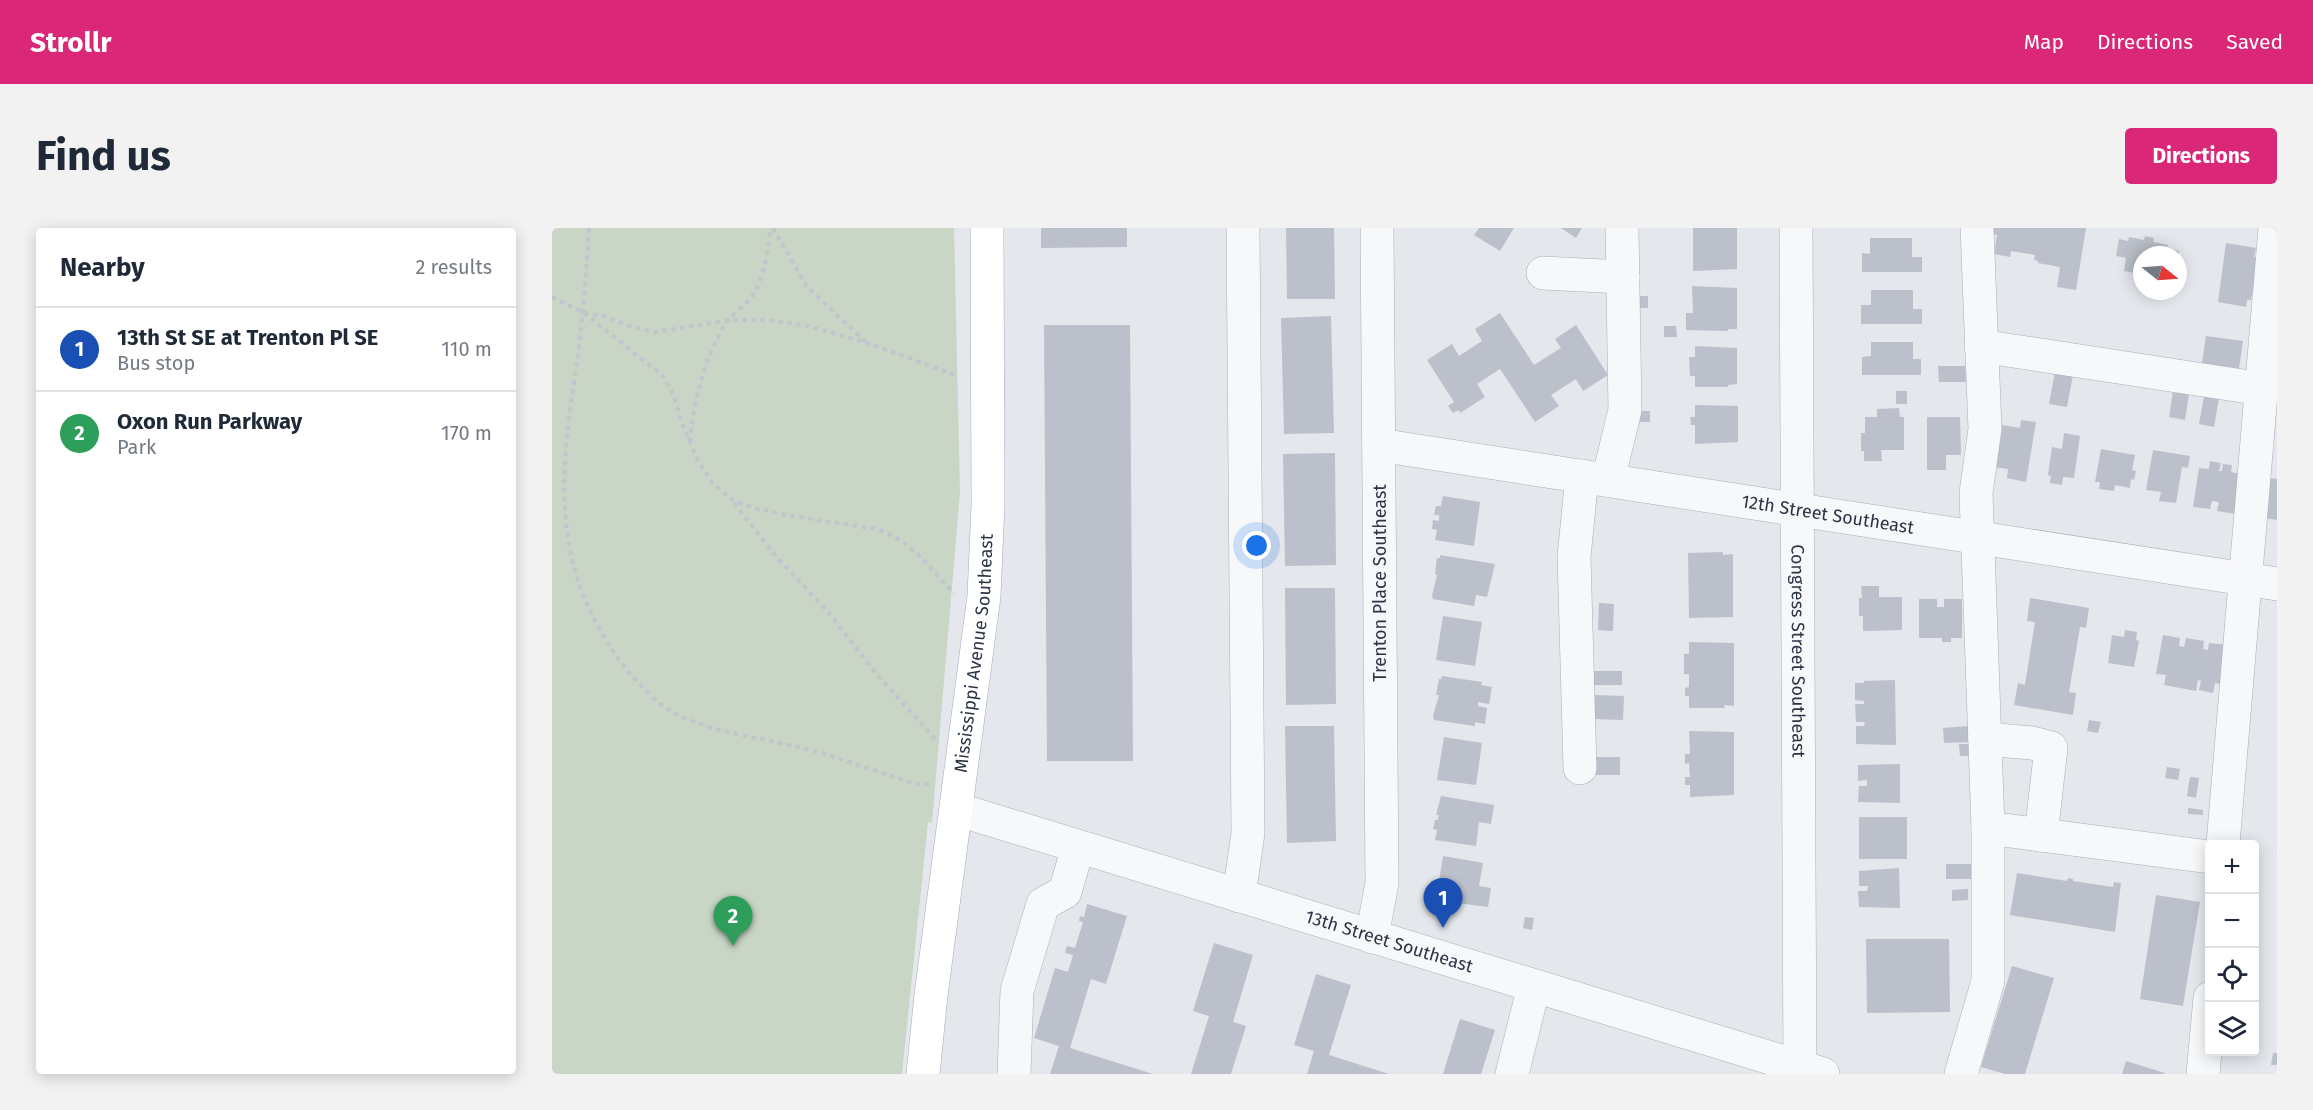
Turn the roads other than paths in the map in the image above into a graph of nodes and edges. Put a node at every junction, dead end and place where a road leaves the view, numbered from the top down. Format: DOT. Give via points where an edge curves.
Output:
graph roads {
  1 [pos="987,228"];
  2 [pos="1243,228"];
  3 [pos="1377,228"];
  4 [pos="1622,228"];
  5 [pos="1796,228"];
  6 [pos="1977,228"];
  7 [pos="2275,228"];
  8 [pos="1543,273"];
  9 [pos="1623,277"];
  10 [pos="1981,346"];
  11 [pos="2262,389"];
  12 [pos="1379,445"];
  13 [pos="1595,478"];
  14 [pos="1797,508"];
  15 [pos="1978,537"];
  16 [pos="2262,581"];
  17 [pos="1986,739"];
  18 [pos="1580,768"];
  19 [pos="957,808"];
  20 [pos="1988,828"];
  21 [pos="2041,835"];
  22 [pos="2224,840"];
  23 [pos="1078,847"];
  24 [pos="2205,856"];
  25 [pos="1239,896"];
  26 [pos="1371,937"];
  27 [pos="1534,986"];
  28 [pos="2210,1002"];
  29 [pos="1807,1072"];
  30 [pos="923,1074"];
  31 [pos="1014,1074"];
  32 [pos="1512,1074"];
  33 [pos="1961,1074"];
  34 [pos="2203,1074"];
  1 -- 19 [label="main road, Mississippi Avenue Southeast" via="984,596"];
  2 -- 25 [label="street" via="1248,833"];
  3 -- 12 [label="street, Trenton Place Southeast"];
  4 -- 9 [label="street"];
  5 -- 14 [label="street, Congress Street Southeast"];
  6 -- 10 [label="street"];
  7 -- 11 [label="street"];
  8 -- 9 [label="street"];
  9 -- 13 [label="street" via="1625,410"];
  10 -- 11 [label="street"];
  10 -- 15 [label="street" via="1985,429 1976,494"];
  11 -- 16 [label="street"];
  12 -- 13 [label="street, 12th Street Southeast"];
  12 -- 26 [label="street, Trenton Place Southeast" via="1382,883"];
  13 -- 14 [label="street, 12th Street Southeast"];
  13 -- 18 [label="street" via="1574,556"];
  14 -- 15 [label="street, 12th Street Southeast"];
  14 -- 29 [label="street, Congress Street Southeast"];
  15 -- 16 [label="street, 12th Street Southeast"];
  15 -- 17 [label="street"];
  16 -- 22 [label="street"];
  17 -- 20 [label="street"];
  17 -- 21 [label="street" via="2051,748"];
  19 -- 23 [label="street, 13th Street Southeast"];
  19 -- 30 [label="main road, Mississippi Avenue Southeast"];
  20 -- 21 [label="street"];
  20 -- 33 [label="street" via="1988,981"];
  21 -- 24 [label="street"];
  23 -- 25 [label="street, 13th Street Southeast"];
  23 -- 31 [label="street" via="1065,891 1043,904 1017,991"];
  25 -- 26 [label="street, 13th Street Southeast"];
  26 -- 27 [label="street, 13th Street Southeast"];
  27 -- 29 [label="street, 13th Street Southeast"];
  27 -- 32 [label="street"];
  28 -- 34 [label="street"];
}
